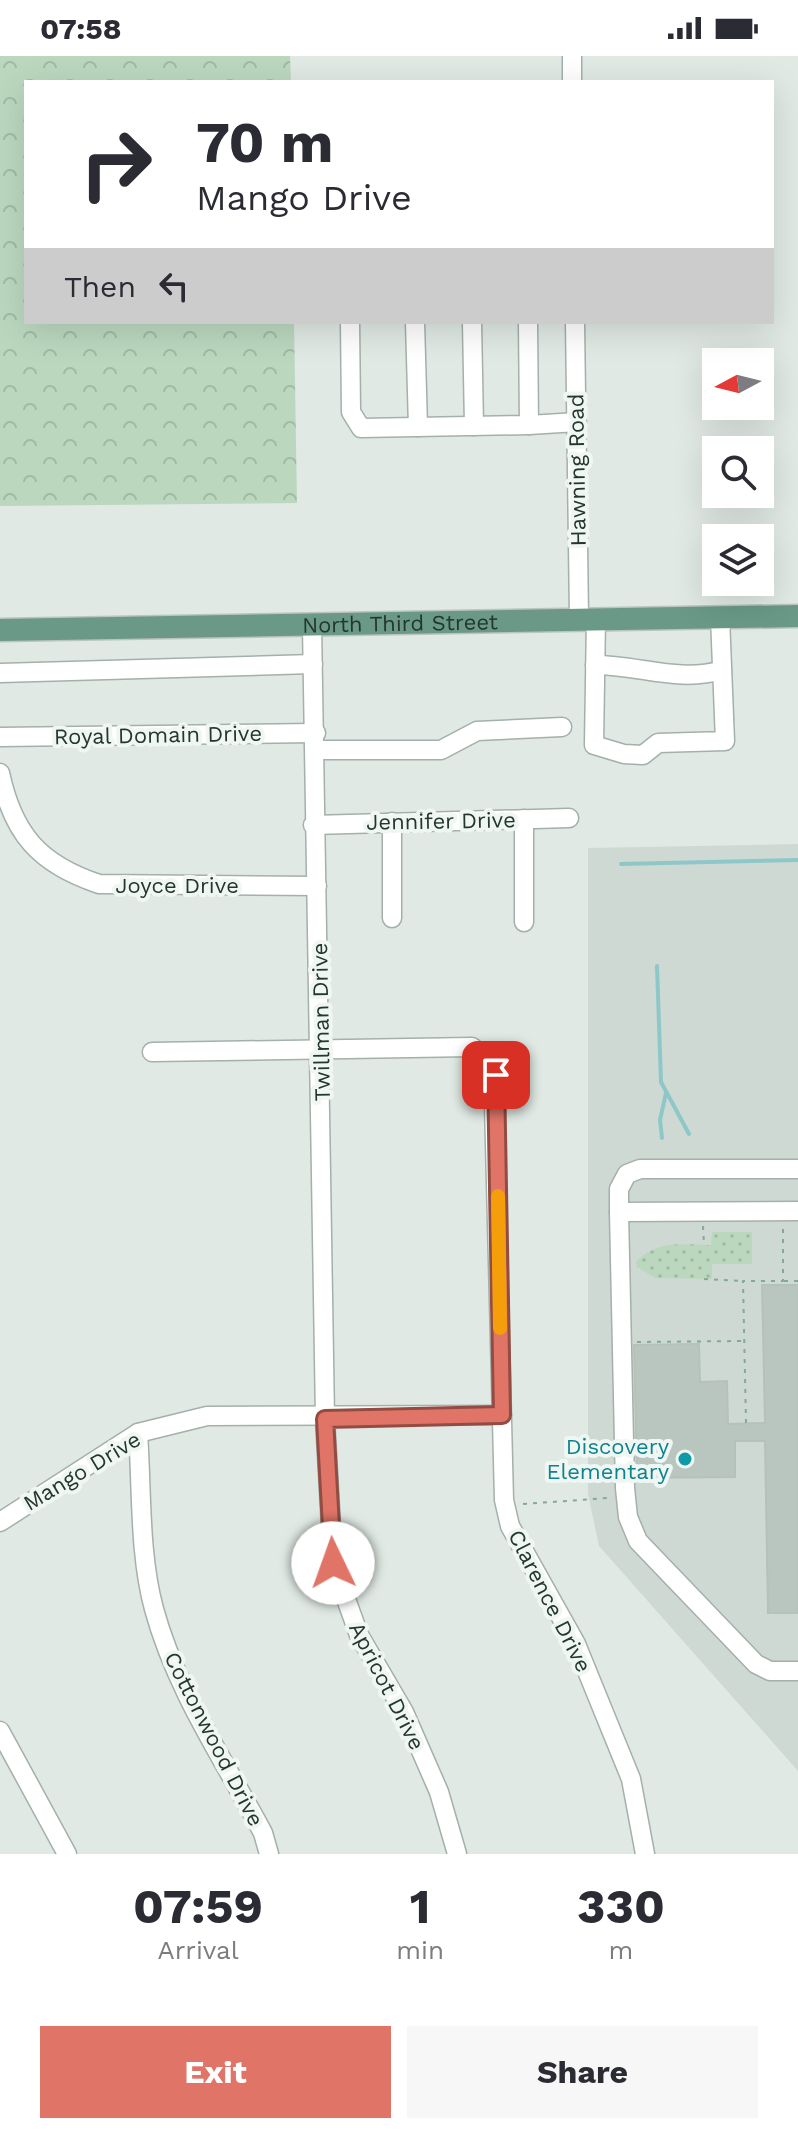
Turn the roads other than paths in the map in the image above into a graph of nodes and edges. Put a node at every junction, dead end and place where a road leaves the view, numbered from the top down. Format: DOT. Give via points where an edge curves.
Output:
graph roads {
  1 [pos="572,56"];
  2 [pos="572,80"];
  3 [pos="350,324"];
  4 [pos="415,324"];
  5 [pos="472,324"];
  6 [pos="528,324"];
  7 [pos="575,324"];
  8 [pos="577,422"];
  9 [pos="529,425"];
  10 [pos="474,426"];
  11 [pos="418,427"];
  12 [pos="798,616"];
  13 [pos="720,617"];
  14 [pos="588,618"];
  15 [pos="312,625"];
  16 [pos="0,630"];
  17 [pos="313,664"];
  18 [pos="595,665"];
  19 [pos="722,670"];
  20 [pos="0,673"];
  21 [pos="562,727"];
  22 [pos="0,737"];
  23 [pos="316,742"];
  24 [pos="0,773"];
  25 [pos="569,818"];
  26 [pos="524,819"];
  27 [pos="392,822"];
  28 [pos="313,825"];
  29 [pos="317,886"];
  30 [pos="392,918"];
  31 [pos="524,922"];
  32 [pos="321,1049"];
  33 [pos="152,1052"];
  34 [pos="798,1169"];
  35 [pos="798,1211"];
  36 [pos="619,1212"];
  37 [pos="502,1415"];
  38 [pos="325,1419"];
  39 [pos="138,1433"];
  40 [pos="0,1522"];
  41 [pos="798,1671"];
  42 [pos="0,1731"];
  43 [pos="67,1854"];
  44 [pos="269,1854"];
  45 [pos="457,1854"];
  46 [pos="645,1854"];
  1 -- 2 [label="street"];
  3 -- 11 [label="street" via="351,412 361,428"];
  4 -- 11 [label="street"];
  5 -- 10 [label="street"];
  6 -- 9 [label="street"];
  7 -- 8 [label="street, Hawning Road"];
  8 -- 9 [label="street"];
  8 -- 14 [label="street, Hawning Road"];
  9 -- 10 [label="street"];
  10 -- 11 [label="street"];
  12 -- 13 [label="main road, North Third Street"];
  13 -- 14 [label="main road, North Third Street"];
  13 -- 19 [label="street"];
  14 -- 15 [label="main road, North Third Street"];
  14 -- 18 [label="street, Hawning Road"];
  15 -- 16 [label="main road, North Third Street"];
  15 -- 17 [label="street, Twillman Drive"];
  17 -- 20 [label="street"];
  17 -- 23 [label="street, Twillman Drive"];
  18 -- 19 [label="street" via="629,665 662,676"];
  18 -- 19 [label="street, Hawning Road" via="594,745 643,755 658,743 725,741"];
  21 -- 23 [label="street, Royal Domain Drive" via="477,731 441,750"];
  22 -- 23 [label="street, Royal Domain Drive"];
  23 -- 28 [label="street, Twillman Drive"];
  24 -- 29 [label="street, Joyce Drive" via="12,816 31,845 80,878 99,884"];
  25 -- 26 [label="street, Jennifer Drive"];
  26 -- 27 [label="street, Jennifer Drive"];
  26 -- 31 [label="street"];
  27 -- 28 [label="street, Jennifer Drive"];
  27 -- 30 [label="street"];
  28 -- 29 [label="street, Twillman Drive"];
  29 -- 32 [label="street, Twillman Drive"];
  32 -- 33 [label="street, Clarence Drive"];
  32 -- 37 [label="street, Clarence Drive" via="472,1047 493,1065"];
  32 -- 38 [label="street, Twillman Drive"];
  34 -- 36 [label="street" via="640,1169 627,1174 619,1189"];
  35 -- 36 [label="street"];
  36 -- 41 [label="street" via="628,1517 638,1541 756,1664 770,1671"];
  37 -- 38 [label="street, Mango Drive"];
  37 -- 46 [label="street, Clarence Drive" via="510,1526 576,1644 631,1779"];
  38 -- 39 [label="street, Mango Drive" via="207,1416"];
  38 -- 45 [label="street, Apricot Drive" via="333,1563 344,1600 404,1712 439,1792"];
  39 -- 40 [label="street, Mango Drive"];
  39 -- 44 [label="street, Cottonwood Drive" via="148,1568 166,1649 263,1833"];
  42 -- 43 [label="street"];
}
